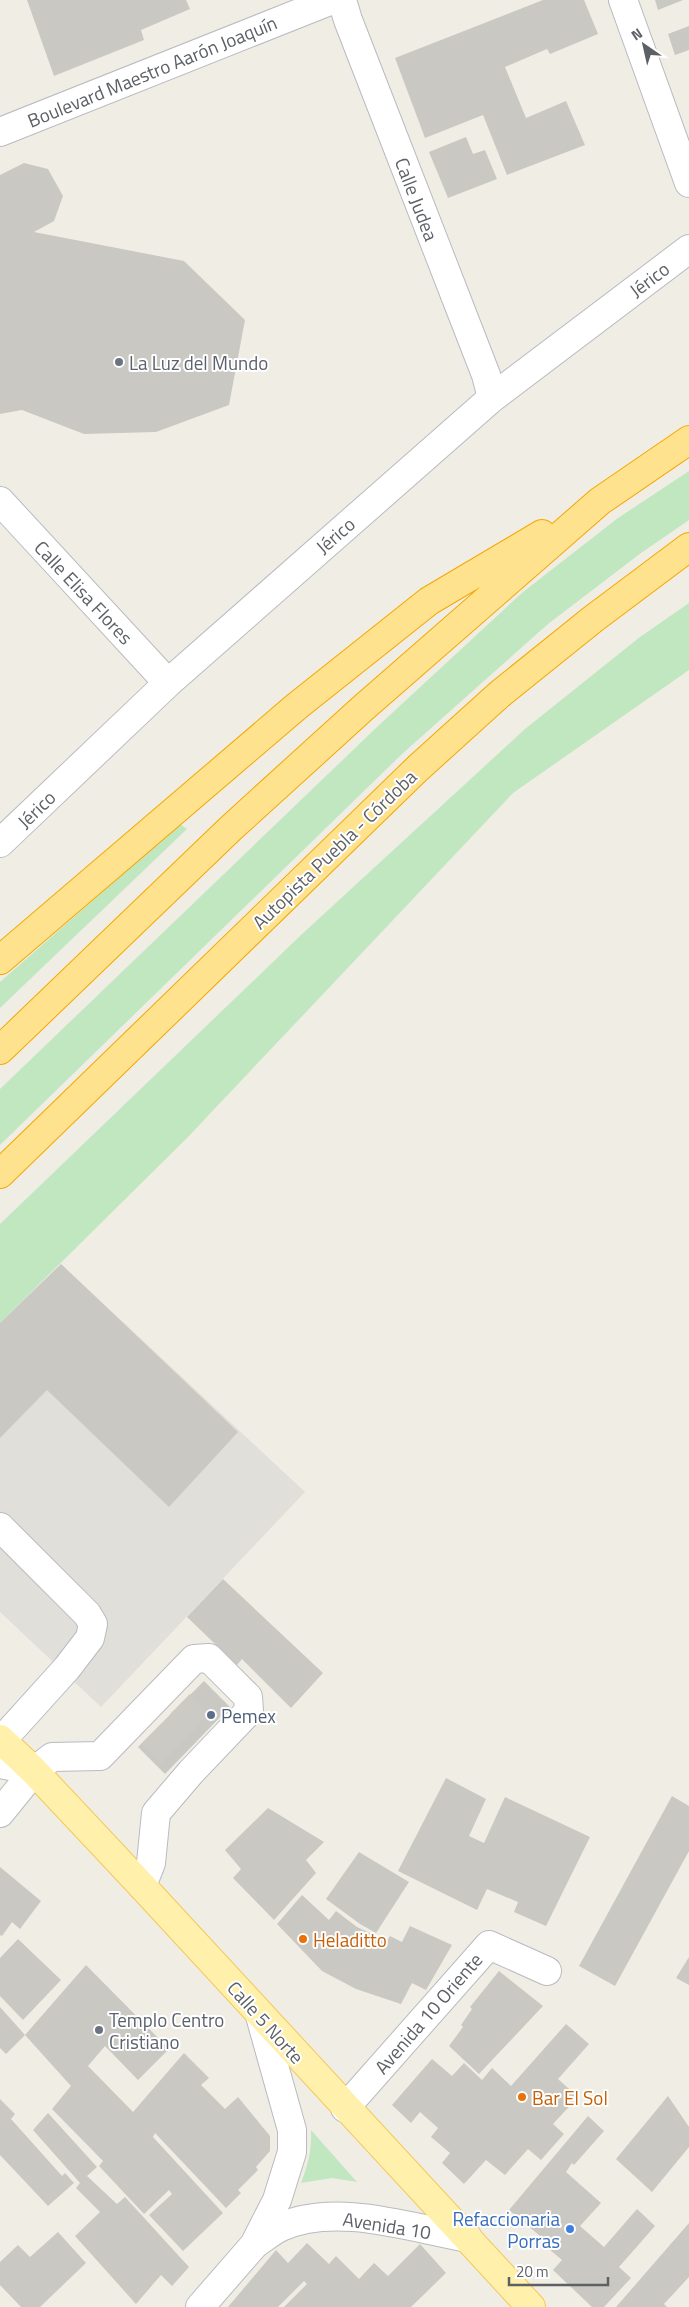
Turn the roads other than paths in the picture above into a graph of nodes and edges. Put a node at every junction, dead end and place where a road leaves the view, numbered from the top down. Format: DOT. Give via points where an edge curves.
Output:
graph roads {
  1 [pos="332,0"];
  2 [pos="342,0"];
  3 [pos="623,0"];
  4 [pos="0,132"];
  5 [pos="689,183"];
  6 [pos="689,249"];
  7 [pos="492,398"];
  8 [pos="689,440"];
  9 [pos="0,501"];
  10 [pos="600,501"];
  11 [pos="689,547"];
  12 [pos="168,683"];
  13 [pos="0,843"];
  14 [pos="0,960"];
  15 [pos="0,1050"];
  16 [pos="0,1174"];
  17 [pos="0,1527"];
  18 [pos="1,1747"];
  19 [pos="34,1771"];
  20 [pos="0,1813"];
  21 [pos="142,1886"];
  22 [pos="547,1971"];
  23 [pos="260,2016"];
  24 [pos="345,2108"];
  25 [pos="468,2238"];
  26 [pos="254,2245"];
  27 [pos="200,2307"];
  28 [pos="531,2307"];
  1 -- 4 [label="street, Boulevard Maestro Aarón Joaquín"];
  2 -- 7 [label="street, Calle Judea"];
  3 -- 5 [label="street"];
  6 -- 7 [label="street, Jérico"];
  7 -- 12 [label="street, Jérico"];
  8 -- 10 [label="highway"];
  9 -- 12 [label="street, Calle Elisa Flores"];
  10 -- 14 [label="highway" via="430,601 297,706"];
  10 -- 15 [label="highway" via="362,708 231,828"];
  11 -- 16 [label="highway, Autopista Puebla - Córdoba" via="501,693 418,768"];
  12 -- 13 [label="street, Jérico"];
  17 -- 18 [label="street" via="87,1614 93,1624 90,1638"];
  18 -- 19 [label="main road, Calle 5 Norte"];
  19 -- 20 [label="street"];
  19 -- 21 [label="main road, Calle 5 Norte"];
  19 -- 21 [label="street" via="52,1757 100,1756 165,1705 194,1659 208,1658 248,1697 249,1711 206,1745 156,1813 151,1863"];
  21 -- 23 [label="main road, Calle 5 Norte"];
  22 -- 24 [label="street, Avenida 10 Oriente" via="489,1945"];
  23 -- 24 [label="main road, Calle 5 Norte"];
  23 -- 26 [label="street" via="292,2130 292,2152 278,2200"];
  24 -- 25 [label="main road, Calle 5 Norte"];
  25 -- 26 [label="street, Avenida 10" via="374,2219 338,2216 304,2219 280,2228"];
  25 -- 28 [label="main road, Calle 5 Norte"];
  26 -- 27 [label="street"];
}
